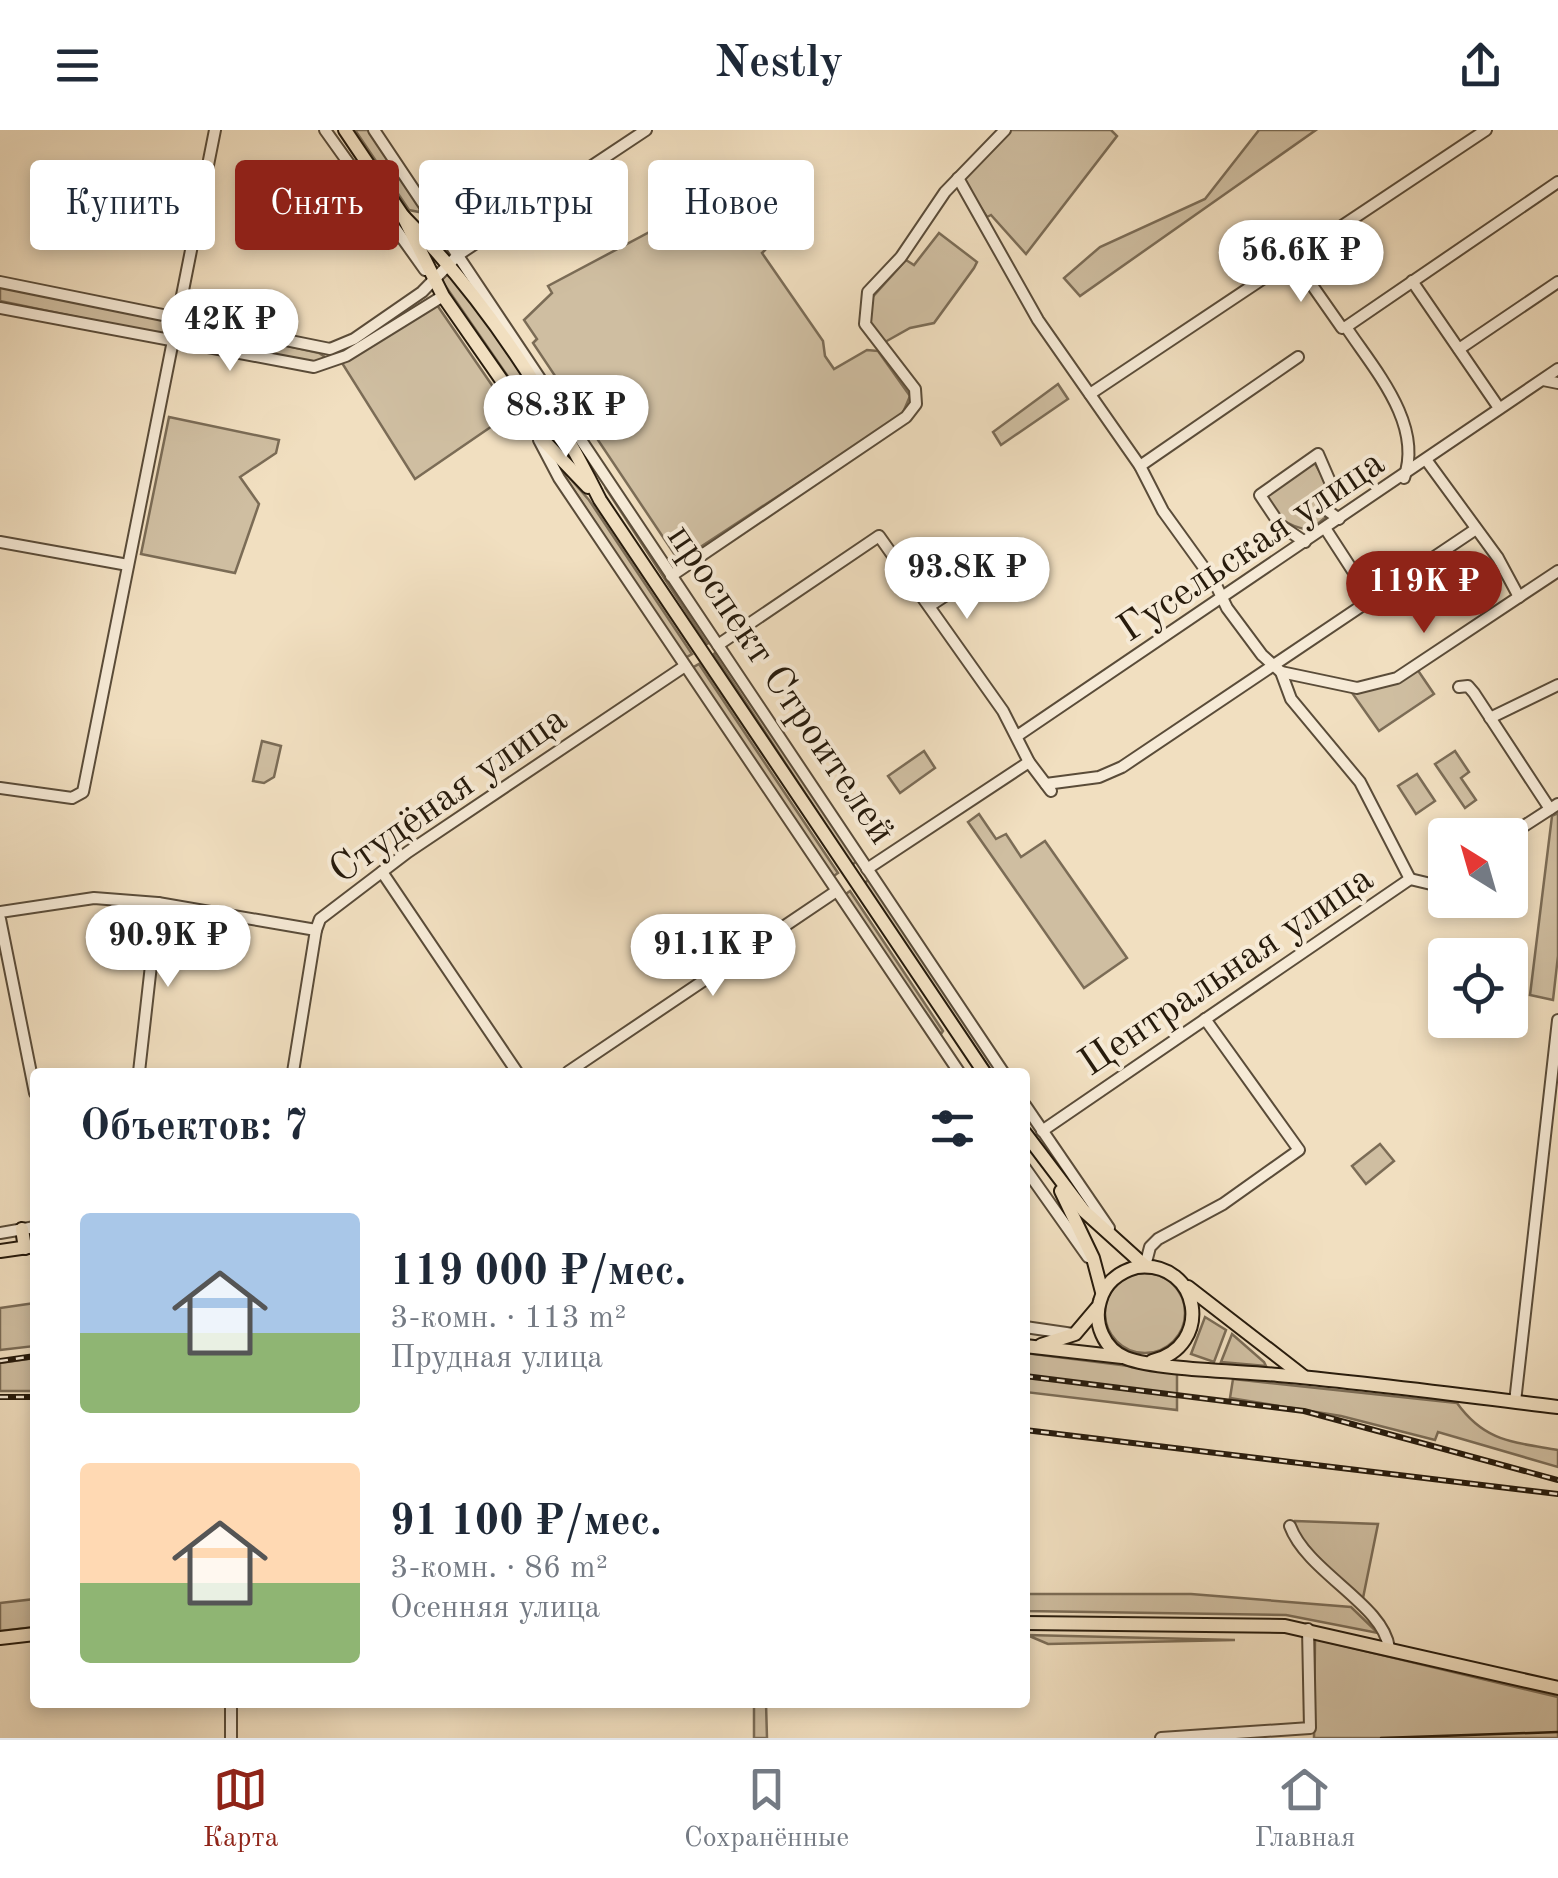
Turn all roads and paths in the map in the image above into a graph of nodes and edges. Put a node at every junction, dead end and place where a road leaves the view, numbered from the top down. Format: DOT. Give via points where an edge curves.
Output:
graph roads {
  1 [pos="214,130"];
  2 [pos="325,130"];
  3 [pos="345,130"];
  4 [pos="374,130"];
  5 [pos="646,130"];
  6 [pos="1005,130"];
  7 [pos="1486,130"];
  8 [pos="958,178"];
  9 [pos="1558,182"];
  10 [pos="403,216"];
  11 [pos="1292,258"];
  12 [pos="454,259"];
  13 [pos="432,279"];
  14 [pos="1412,281"];
  15 [pos="0,282"];
  16 [pos="1558,282"];
  17 [pos="444,296"];
  18 [pos="0,308"];
  19 [pos="176,317"];
  20 [pos="1344,327"];
  21 [pos="171,340"];
  22 [pos="1459,349"];
  23 [pos="1298,357"];
  24 [pos="1558,369"];
  25 [pos="1543,380"];
  26 [pos="1558,383"];
  27 [pos="1090,394"];
  28 [pos="1499,408"];
  29 [pos="526,417"];
  30 [pos="571,429"];
  31 [pos="544,441"];
  32 [pos="1428,461"];
  33 [pos="1140,466"];
  34 [pos="1404,478"];
  35 [pos="600,500"];
  36 [pos="1338,519"];
  37 [pos="1325,528"];
  38 [pos="1476,529"];
  39 [pos="0,542"];
  40 [pos="1305,542"];
  41 [pos="1009,554"];
  42 [pos="128,565"];
  43 [pos="1558,571"];
  44 [pos="672,576"];
  45 [pos="1221,594"];
  46 [pos="1519,597"];
  47 [pos="1371,599"];
  48 [pos="931,605"];
  49 [pos="718,645"];
  50 [pos="685,666"];
  51 [pos="1276,669"];
  52 [pos="1558,685"];
  53 [pos="1459,686"];
  54 [pos="1490,718"];
  55 [pos="1017,736"];
  56 [pos="1029,762"];
  57 [pos="0,788"];
  58 [pos="1554,807"];
  59 [pos="1528,824"];
  60 [pos="867,869"];
  61 [pos="382,872"];
  62 [pos="1410,879"];
  63 [pos="1428,884"];
  64 [pos="835,892"];
  65 [pos="158,904"];
  66 [pos="0,916"];
  67 [pos="316,930"];
  68 [pos="1205,1019"];
  69 [pos="1558,1020"];
  70 [pos="30,1068"];
  71 [pos="139,1068"];
  72 [pos="294,1068"];
  73 [pos="514,1068"];
  74 [pos="574,1068"];
  75 [pos="956,1068"];
  76 [pos="981,1068"];
  77 [pos="1000,1068"];
  78 [pos="1030,1113"];
  79 [pos="1042,1131"];
  80 [pos="1030,1140"];
  81 [pos="1030,1175"];
  82 [pos="1054,1175"];
  83 [pos="28,1228"];
  84 [pos="0,1234"];
  85 [pos="30,1247"];
  86 [pos="0,1251"];
  87 [pos="1127,1253"];
  88 [pos="1145,1266"];
  89 [pos="1097,1268"];
  90 [pos="1185,1284"];
  91 [pos="1100,1301"];
  92 [pos="1030,1327"];
  93 [pos="1075,1334"];
  94 [pos="1030,1346"];
  95 [pos="1127,1358"];
  96 [pos="1152,1362"];
  97 [pos="1305,1377"];
  98 [pos="1515,1402"];
  99 [pos="1558,1408"];
  100 [pos="1290,1526"];
  101 [pos="1030,1624"];
  102 [pos="1308,1629"];
  103 [pos="30,1635"];
  104 [pos="0,1638"];
  105 [pos="1389,1648"];
  106 [pos="1558,1688"];
  107 [pos="231,1708"];
  108 [pos="1311,1733"];
  109 [pos="230,1738"];
  110 [pos="1161,1738"];
  1 -- 19 [label="street"];
  2 -- 13 [label="street, проспект Строителей"];
  3 -- 10 [label="main road, проспект Строителей"];
  4 -- 12 [label="street, проспект Строителей"];
  5 -- 12 [label="street"];
  6 -- 8 [label="street"];
  7 -- 11 [label="street"];
  8 -- 27 [label="street" via="1038,320"];
  8 -- 44 [label="street" via="868,292 864,324 915,389 916,404 906,418"];
  9 -- 14 [label="street"];
  10 -- 12 [label="main road, проспект Строителей"];
  10 -- 13 [label="main road, проспект Строителей"];
  11 -- 20 [label="street"];
  11 -- 27 [label="street"];
  12 -- 13 [label="street"];
  12 -- 30 [label="main road, проспект Строителей"];
  13 -- 17 [label="main road, проспект Строителей"];
  13 -- 19 [label="street" via="354,339 330,348"];
  14 -- 20 [label="street"];
  14 -- 22 [label="street"];
  15 -- 19 [label="street"];
  16 -- 22 [label="street"];
  17 -- 21 [label="street" via="346,356 314,367"];
  17 -- 29 [label="main road, проспект Строителей"];
  18 -- 21 [label="street"];
  19 -- 21 [label="street"];
  20 -- 34 [label="street" via="1398,408 1408,450"];
  21 -- 42 [label="street"];
  22 -- 28 [label="street"];
  23 -- 33 [label="street"];
  24 -- 25 [label="street, Гусельская улица"];
  25 -- 26 [label="street"];
  25 -- 28 [label="street, Гусельская улица"];
  27 -- 33 [label="street"];
  28 -- 32 [label="street, Гусельская улица"];
  29 -- 31 [label="main road, проспект Строителей"];
  29 -- 50 [label="street, проспект Строителей" via="559,478"];
  30 -- 31 [label="street" via="556,444"];
  30 -- 35 [label="main road, проспект Строителей"];
  30 -- 44 [label="street, проспект Строителей"];
  31 -- 35 [label="main road, проспект Строителей"];
  32 -- 34 [label="street, Гусельская улица"];
  32 -- 38 [label="street"];
  33 -- 45 [label="street"];
  34 -- 36 [label="street, Гусельская улица"];
  35 -- 76 [label="main road, проспект Строителей"];
  36 -- 37 [label="street, Гусельская улица"];
  36 -- 40 [label="street" via="1328,511 1331,484 1318,454 1260,495 1280,525"];
  37 -- 40 [label="street, Гусельская улица"];
  37 -- 47 [label="street"];
  38 -- 46 [label="street"];
  38 -- 47 [label="street"];
  39 -- 42 [label="street"];
  40 -- 45 [label="street, Гусельская улица"];
  41 -- 48 [label="street"];
  42 -- 57 [label="street" via="82,792 72,798"];
  43 -- 46 [label="street"];
  44 -- 49 [label="street, проспект Строителей"];
  45 -- 51 [label="street"];
  45 -- 55 [label="street, Гусельская улица"];
  46 -- 51 [label="street" via="1397,678 1357,688"];
  47 -- 51 [label="street"];
  48 -- 49 [label="street" via="880,536"];
  48 -- 55 [label="street"];
  49 -- 60 [label="street, проспект Строителей"];
  50 -- 61 [label="street, Студёная улица"];
  50 -- 64 [label="street, проспект Строителей"];
  51 -- 56 [label="street" via="1122,768 1048,787"];
  51 -- 62 [label="street" via="1291,699 1360,782"];
  52 -- 54 [label="street"];
  53 -- 54 [label="street" via="1468,686"];
  54 -- 58 [label="street"];
  55 -- 56 [label="street"];
  56 -- 60 [label="street"];
  58 -- 59 [label="street"];
  60 -- 77 [label="street, проспект Строителей"];
  61 -- 67 [label="street, Студёная улица" via="320,919"];
  61 -- 73 [label="street"];
  62 -- 63 [label="street, Центральная улица"];
  62 -- 68 [label="street, Центральная улица"];
  64 -- 74 [label="street"];
  64 -- 75 [label="street, проспект Строителей"];
  65 -- 66 [label="street, Студёная улица" via="94,898"];
  65 -- 67 [label="street, Студёная улица"];
  65 -- 71 [label="street"];
  66 -- 70 [label="street"];
  67 -- 72 [label="street"];
  68 -- 79 [label="street, Центральная улица"];
  68 -- 88 [label="street" via="1299,1150 1223,1204 1158,1239"];
  69 -- 98 [label="street"];
  78 -- 79 [label="street"];
  79 -- 87 [label="street"];
  80 -- 82 [label="main road"];
  81 -- 89 [label="street"];
  82 -- 87 [label="main road"];
  82 -- 89 [label="main road"];
  83 -- 84 [label="street"];
  83 -- 85 [label="main road"];
  85 -- 86 [label="main road"];
  87 -- 88 [label="main road"];
  88 -- 90 [label="main road"];
  88 -- 91 [label="main road" via="1116,1276"];
  89 -- 91 [label="main road"];
  90 -- 96 [label="main road" via="1193,1306 1190,1332 1175,1352"];
  90 -- 97 [label="main road"];
  91 -- 93 [label="main road"];
  91 -- 95 [label="main road" via="1104,1339"];
  92 -- 93 [label="street"];
  93 -- 94 [label="main road"];
  94 -- 95 [label="main road"];
  95 -- 96 [label="main road"];
  96 -- 97 [label="main road"];
  97 -- 98 [label="main road"];
  98 -- 99 [label="main road"];
  100 -- 105 [label="street" via="1335,1584 1384,1628"];
  101 -- 102 [label="main road"];
  102 -- 105 [label="main road"];
  102 -- 108 [label="street"];
  103 -- 104 [label="main road"];
  105 -- 106 [label="main road"];
  107 -- 109 [label="street"];
  108 -- 110 [label="street"];
}
